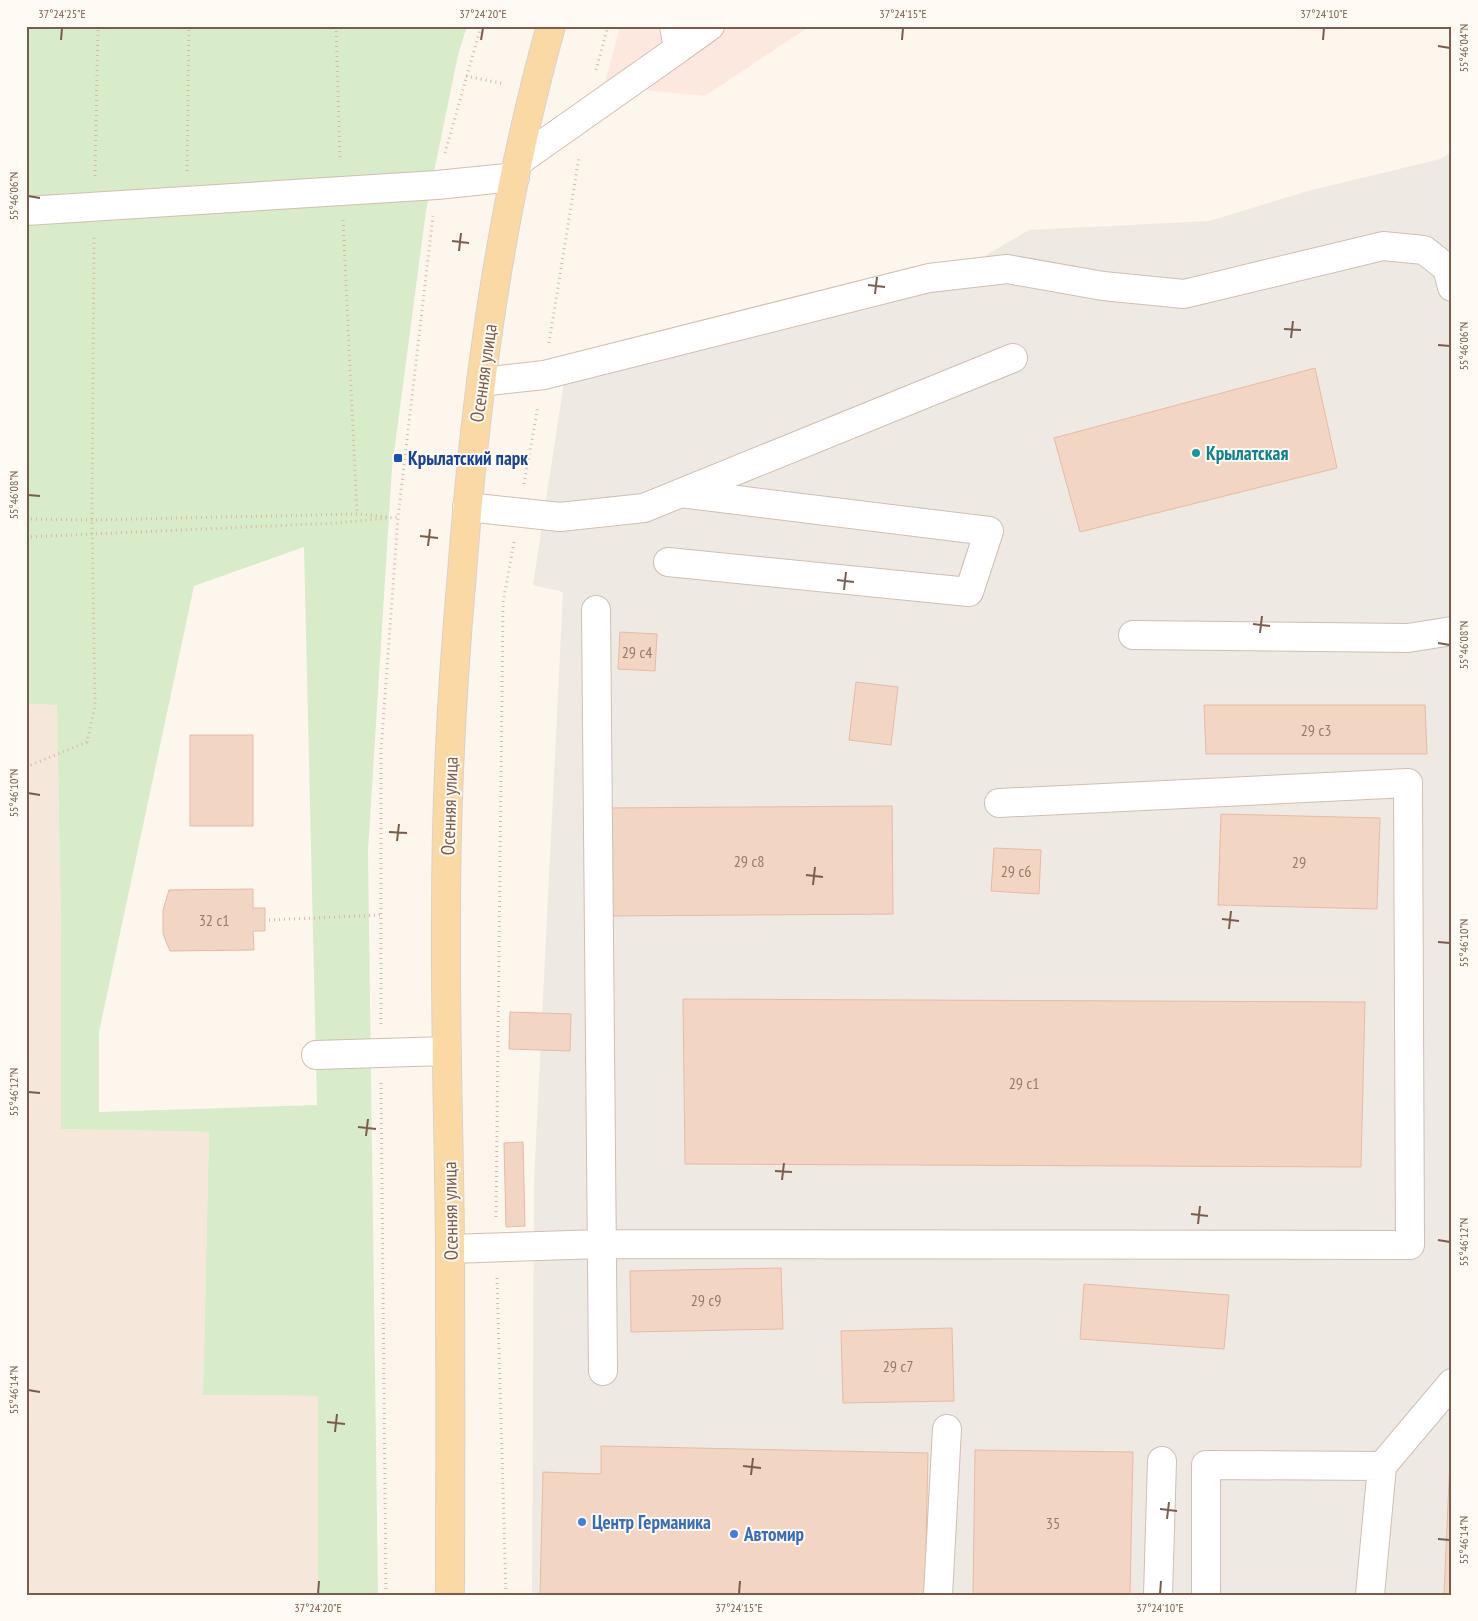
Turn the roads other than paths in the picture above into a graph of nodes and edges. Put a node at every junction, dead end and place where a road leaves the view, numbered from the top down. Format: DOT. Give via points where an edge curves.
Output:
graph roads {
  1 [pos="551,26"];
  2 [pos="710,26"];
  3 [pos="676,38"];
  4 [pos="517,169"];
  5 [pos="26,211"];
  6 [pos="1450,272"];
  7 [pos="1013,358"];
  8 [pos="481,382"];
  9 [pos="680,493"];
  10 [pos="467,507"];
  11 [pos="668,562"];
  12 [pos="596,610"];
  13 [pos="1452,631"];
  14 [pos="1133,635"];
  15 [pos="999,803"];
  16 [pos="447,1051"];
  17 [pos="316,1055"];
  18 [pos="601,1244"];
  19 [pos="450,1249"];
  20 [pos="602,1371"];
  21 [pos="1452,1383"];
  22 [pos="947,1429"];
  23 [pos="1162,1461"];
  24 [pos="1382,1466"];
  25 [pos="450,1595"];
  26 [pos="938,1595"];
  27 [pos="1158,1595"];
  28 [pos="1206,1595"];
  29 [pos="1370,1595"];
  1 -- 4 [label="main road, Осенняя улица" via="533,90"];
  2 -- 3 [label="lane"];
  3 -- 4 [label="lane"];
  4 -- 5 [label="lane" via="437,184"];
  4 -- 8 [label="main road, Осенняя улица"];
  6 -- 8 [label="lane" via="1424,250 1383,246 1184,294 1103,286 1007,269 929,278 544,375"];
  7 -- 9 [label="lane"];
  8 -- 10 [label="main road, Осенняя улица"];
  9 -- 10 [label="lane" via="644,508 560,517"];
  9 -- 11 [label="lane" via="989,531 968,592"];
  10 -- 16 [label="main road, Осенняя улица" via="452,699 446,912"];
  12 -- 18 [label="lane"];
  13 -- 14 [label="lane" via="1408,638"];
  15 -- 18 [label="lane" via="1408,782 1410,1245"];
  16 -- 17 [label="lane"];
  16 -- 19 [label="main road, Осенняя улица"];
  18 -- 19 [label="lane"];
  18 -- 20 [label="lane"];
  19 -- 25 [label="main road, Осенняя улица"];
  21 -- 24 [label="lane"];
  22 -- 26 [label="lane"];
  23 -- 27 [label="lane"];
  24 -- 28 [label="lane" via="1206,1465"];
  24 -- 29 [label="lane"];
}
